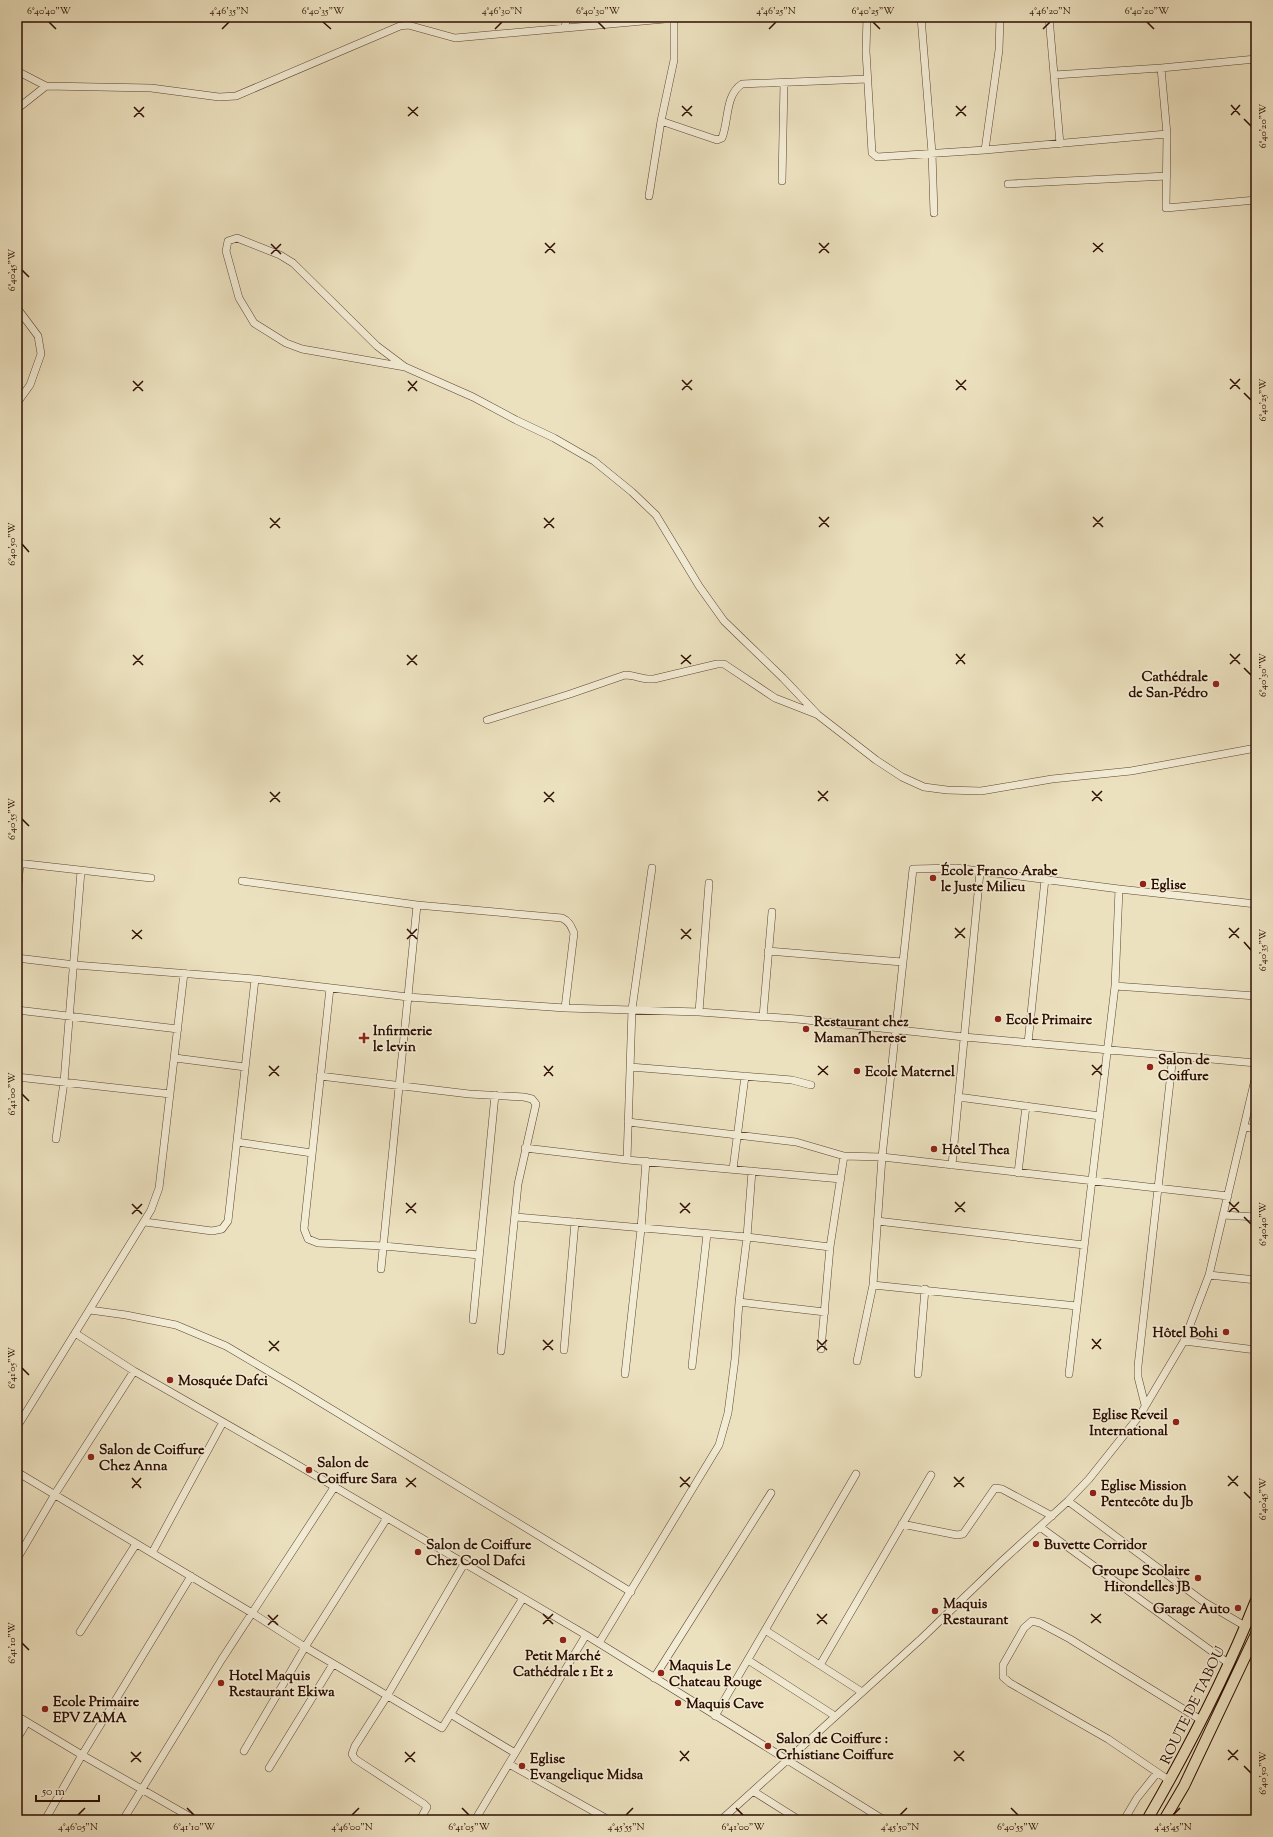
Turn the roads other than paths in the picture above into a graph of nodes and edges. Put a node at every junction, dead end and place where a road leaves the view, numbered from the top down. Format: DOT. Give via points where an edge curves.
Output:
graph roads {
  1 [pos="567,17"];
  2 [pos="687,17"];
  3 [pos="867,17"];
  4 [pos="921,17"];
  5 [pos="1000,17"];
  6 [pos="1049,17"];
  7 [pos="674,18"];
  8 [pos="631,19"];
  9 [pos="566,27"];
  10 [pos="1256,59"];
  11 [pos="1161,68"];
  12 [pos="17,71"];
  13 [pos="1054,75"];
  14 [pos="867,79"];
  15 [pos="784,83"];
  16 [pos="46,86"];
  17 [pos="17,110"];
  18 [pos="661,121"];
  19 [pos="1167,134"];
  20 [pos="1060,144"];
  21 [pos="985,150"];
  22 [pos="932,153"];
  23 [pos="1167,176"];
  24 [pos="782,181"];
  25 [pos="1008,184"];
  26 [pos="648,196"];
  27 [pos="1256,200"];
  28 [pos="934,213"];
  29 [pos="17,308"];
  30 [pos="405,367"];
  31 [pos="17,403"];
  32 [pos="818,715"];
  33 [pos="488,720"];
  34 [pos="1256,748"];
  35 [pos="19,863"];
  36 [pos="652,868"];
  37 [pos="81,871"];
  38 [pos="980,872"];
  39 [pos="151,878"];
  40 [pos="1045,879"];
  41 [pos="242,881"];
  42 [pos="709,883"];
  43 [pos="1119,889"];
  44 [pos="17,898"];
  45 [pos="1256,904"];
  46 [pos="417,905"];
  47 [pos="772,912"];
  48 [pos="768,951"];
  49 [pos="17,958"];
  50 [pos="902,962"];
  51 [pos="74,965"];
  52 [pos="184,973"];
  53 [pos="255,979"];
  54 [pos="1115,986"];
  55 [pos="330,988"];
  56 [pos="1256,996"];
  57 [pos="408,998"];
  58 [pos="565,1008"];
  59 [pos="632,1009"];
  60 [pos="17,1010"];
  61 [pos="699,1012"];
  62 [pos="69,1016"];
  63 [pos="763,1017"];
  64 [pos="896,1028"];
  65 [pos="178,1029"];
  66 [pos="964,1037"];
  67 [pos="1028,1043"];
  68 [pos="1108,1050"];
  69 [pos="1173,1055"];
  70 [pos="175,1058"];
  71 [pos="1256,1063"];
  72 [pos="245,1067"];
  73 [pos="630,1067"];
  74 [pos="1256,1074"];
  75 [pos="320,1076"];
  76 [pos="745,1076"];
  77 [pos="17,1077"];
  78 [pos="64,1082"];
  79 [pos="811,1085"];
  80 [pos="400,1086"];
  81 [pos="170,1094"];
  82 [pos="495,1095"];
  83 [pos="958,1097"];
  84 [pos="1026,1106"];
  85 [pos="1100,1116"];
  86 [pos="628,1122"];
  87 [pos="1244,1127"];
  88 [pos="1256,1129"];
  89 [pos="737,1136"];
  90 [pos="56,1139"];
  91 [pos="237,1142"];
  92 [pos="526,1148"];
  93 [pos="312,1153"];
  94 [pos="844,1156"];
  95 [pos="882,1158"];
  96 [pos="627,1160"];
  97 [pos="646,1161"];
  98 [pos="952,1165"];
  99 [pos="733,1169"];
  100 [pos="752,1171"];
  101 [pos="1018,1173"];
  102 [pos="841,1179"];
  103 [pos="1092,1181"];
  104 [pos="1159,1189"];
  105 [pos="1228,1196"];
  106 [pos="1223,1214"];
  107 [pos="516,1216"];
  108 [pos="1256,1217"];
  109 [pos="877,1221"];
  110 [pos="145,1222"];
  111 [pos="574,1222"];
  112 [pos="641,1229"];
  113 [pos="707,1234"];
  114 [pos="747,1238"];
  115 [pos="1084,1245"];
  116 [pos="384,1246"];
  117 [pos="830,1247"];
  118 [pos="479,1255"];
  119 [pos="381,1269"];
  120 [pos="1209,1275"];
  121 [pos="1256,1280"];
  122 [pos="872,1285"];
  123 [pos="925,1289"];
  124 [pos="739,1302"];
  125 [pos="1077,1306"];
  126 [pos="90,1310"];
  127 [pos="825,1312"];
  128 [pos="473,1320"];
  129 [pos="75,1333"];
  130 [pos="1184,1341"];
  131 [pos="821,1349"];
  132 [pos="564,1350"];
  133 [pos="1256,1350"];
  134 [pos="501,1351"];
  135 [pos="857,1361"];
  136 [pos="692,1366"];
  137 [pos="134,1371"];
  138 [pos="625,1374"];
  139 [pos="918,1374"];
  140 [pos="1069,1374"];
  141 [pos="1145,1405"];
  142 [pos="223,1422"];
  143 [pos="17,1427"];
  144 [pos="17,1472"];
  145 [pos="856,1474"];
  146 [pos="931,1475"];
  147 [pos="335,1486"];
  148 [pos="771,1493"];
  149 [pos="55,1494"];
  150 [pos="1068,1501"];
  151 [pos="1052,1516"];
  152 [pos="387,1518"];
  153 [pos="902,1524"];
  154 [pos="1040,1527"];
  155 [pos="136,1544"];
  156 [pos="152,1553"];
  157 [pos="17,1559"];
  158 [pos="464,1564"];
  159 [pos="190,1576"];
  160 [pos="631,1592"];
  161 [pos="523,1598"];
  162 [pos="1255,1605"];
  163 [pos="252,1613"];
  164 [pos="1245,1626"];
  165 [pos="766,1630"];
  166 [pos="80,1632"];
  167 [pos="1256,1634"];
  168 [pos="586,1635"];
  169 [pos="599,1643"];
  170 [pos="305,1647"];
  171 [pos="748,1660"];
  172 [pos="1228,1663"];
  173 [pos="333,1664"];
  174 [pos="820,1665"];
  175 [pos="654,1678"];
  176 [pos="862,1692"];
  177 [pos="387,1696"];
  178 [pos="452,1715"];
  179 [pos="17,1716"];
  180 [pos="715,1716"];
  181 [pos="835,1716"];
  182 [pos="1201,1720"];
  183 [pos="27,1722"];
  184 [pos="17,1739"];
  185 [pos="244,1751"];
  186 [pos="515,1753"];
  187 [pos="82,1755"];
  188 [pos="787,1761"];
  189 [pos="509,1764"];
  190 [pos="268,1768"];
  191 [pos="1157,1773"];
  192 [pos="1170,1780"];
  193 [pos="142,1790"];
  194 [pos="753,1791"];
  195 [pos="192,1818"];
  196 [pos="45,1820"];
  197 [pos="123,1820"];
  198 [pos="420,1820"];
  199 [pos="475,1820"];
  200 [pos="609,1820"];
  201 [pos="721,1820"];
  202 [pos="799,1820"];
  203 [pos="884,1820"];
  204 [pos="1124,1820"];
  205 [pos="1147,1820"];
  206 [pos="1164,1820"];
  1 -- 9 [label="street"];
  2 -- 7 [label="street"];
  3 -- 14 [label="street"];
  4 -- 22 [label="street"];
  5 -- 21 [label="street" via="999,50"];
  6 -- 13 [label="street"];
  7 -- 8 [label="street"];
  7 -- 18 [label="street" via="674,60"];
  8 -- 9 [label="street"];
  9 -- 16 [label="street" via="456,38 408,25 400,26 236,96 219,97 152,88"];
  10 -- 11 [label="street"];
  11 -- 13 [label="street"];
  11 -- 19 [label="street"];
  12 -- 16 [label="street"];
  13 -- 20 [label="street"];
  14 -- 15 [label="street"];
  14 -- 22 [label="street" via="874,155 877,157"];
  15 -- 18 [label="street" via="742,84 736,88 730,101 722,138 717,140"];
  15 -- 24 [label="street"];
  16 -- 17 [label="street"];
  18 -- 26 [label="street"];
  19 -- 20 [label="street"];
  19 -- 23 [label="street"];
  20 -- 21 [label="street"];
  21 -- 22 [label="street"];
  22 -- 28 [label="street"];
  23 -- 25 [label="street"];
  23 -- 27 [label="street" via="1166,208"];
  29 -- 31 [label="street" via="38,336 41,354 30,385"];
  30 -- 30 [label="street" via="302,349 286,343 254,322 239,298 226,251 228,241 237,238 280,254 293,263 377,346"];
  30 -- 32 [label="street" via="473,397 554,438 594,461 632,492 656,515 699,586 724,621"];
  32 -- 33 [label="street" via="775,698 724,664 717,664 654,679 625,675"];
  32 -- 34 [label="street" via="902,777 924,787 947,790 981,791 1052,779 1131,770"];
  35 -- 37 [label="street"];
  35 -- 44 [label="street"];
  36 -- 59 [label="street"];
  37 -- 39 [label="street"];
  37 -- 51 [label="street"];
  38 -- 40 [label="street"];
  38 -- 50 [label="street" via="956,868 913,869"];
  38 -- 66 [label="street"];
  40 -- 43 [label="street"];
  40 -- 67 [label="street"];
  41 -- 46 [label="street"];
  42 -- 61 [label="street"];
  43 -- 45 [label="street"];
  43 -- 54 [label="street"];
  46 -- 57 [label="street"];
  46 -- 58 [label="street" via="566,920 574,933"];
  47 -- 48 [label="street"];
  48 -- 50 [label="street"];
  48 -- 63 [label="street"];
  49 -- 51 [label="street"];
  50 -- 64 [label="street"];
  51 -- 52 [label="street"];
  51 -- 62 [label="street"];
  52 -- 53 [label="street"];
  52 -- 65 [label="street"];
  53 -- 55 [label="street"];
  53 -- 72 [label="street"];
  54 -- 56 [label="street"];
  54 -- 68 [label="street"];
  55 -- 57 [label="street"];
  55 -- 75 [label="street"];
  57 -- 58 [label="street"];
  57 -- 80 [label="street"];
  58 -- 59 [label="street"];
  59 -- 61 [label="street"];
  59 -- 73 [label="street"];
  60 -- 62 [label="street"];
  61 -- 63 [label="street"];
  62 -- 65 [label="street"];
  62 -- 78 [label="street"];
  63 -- 64 [label="street"];
  64 -- 66 [label="street"];
  64 -- 95 [label="street"];
  65 -- 70 [label="street"];
  66 -- 67 [label="street"];
  66 -- 83 [label="street"];
  67 -- 68 [label="street"];
  68 -- 69 [label="street"];
  68 -- 85 [label="street"];
  69 -- 71 [label="street"];
  69 -- 104 [label="street"];
  70 -- 72 [label="street"];
  70 -- 81 [label="street"];
  72 -- 91 [label="street"];
  73 -- 76 [label="street"];
  73 -- 86 [label="street"];
  74 -- 87 [label="street"];
  75 -- 80 [label="street"];
  75 -- 93 [label="street"];
  76 -- 79 [label="street" via="798,1080"];
  76 -- 89 [label="street"];
  77 -- 78 [label="street"];
  78 -- 81 [label="street"];
  78 -- 90 [label="street"];
  80 -- 82 [label="street"];
  80 -- 116 [label="street"];
  81 -- 110 [label="street" via="159,1188"];
  82 -- 92 [label="street" via="532,1099 536,1104"];
  82 -- 118 [label="street"];
  83 -- 84 [label="street"];
  83 -- 98 [label="street"];
  84 -- 85 [label="street"];
  84 -- 101 [label="street"];
  85 -- 103 [label="street"];
  86 -- 89 [label="street"];
  86 -- 96 [label="street"];
  87 -- 88 [label="street"];
  87 -- 105 [label="street"];
  89 -- 94 [label="street" via="796,1142"];
  89 -- 99 [label="street"];
  91 -- 93 [label="street"];
  91 -- 110 [label="street" via="228,1221 222,1229 212,1231"];
  92 -- 96 [label="street"];
  92 -- 107 [label="street" via="518,1184"];
  93 -- 116 [label="street" via="304,1229 308,1239 318,1243"];
  94 -- 95 [label="street"];
  94 -- 102 [label="street"];
  95 -- 98 [label="street"];
  95 -- 109 [label="street"];
  96 -- 97 [label="street"];
  97 -- 99 [label="street"];
  97 -- 112 [label="street"];
  98 -- 101 [label="street"];
  99 -- 100 [label="street"];
  100 -- 102 [label="street"];
  100 -- 114 [label="street"];
  101 -- 103 [label="street"];
  102 -- 117 [label="street"];
  103 -- 104 [label="street"];
  103 -- 115 [label="street"];
  104 -- 105 [label="street"];
  104 -- 141 [label="street" via="1138,1366"];
  105 -- 106 [label="street"];
  106 -- 108 [label="street"];
  106 -- 120 [label="street"];
  107 -- 111 [label="street"];
  107 -- 134 [label="street"];
  109 -- 115 [label="street"];
  109 -- 122 [label="street"];
  110 -- 126 [label="street"];
  111 -- 112 [label="street"];
  111 -- 132 [label="street"];
  112 -- 113 [label="street"];
  112 -- 138 [label="street"];
  113 -- 114 [label="street"];
  113 -- 136 [label="street"];
  114 -- 117 [label="street"];
  114 -- 124 [label="street"];
  115 -- 125 [label="street"];
  116 -- 118 [label="street"];
  116 -- 119 [label="street"];
  117 -- 127 [label="street"];
  118 -- 128 [label="street"];
  120 -- 121 [label="street"];
  120 -- 130 [label="street"];
  122 -- 123 [label="street"];
  122 -- 135 [label="street"];
  123 -- 125 [label="street"];
  123 -- 139 [label="street"];
  124 -- 127 [label="street"];
  124 -- 160 [label="street" via="728,1413 720,1445"];
  125 -- 140 [label="street"];
  126 -- 129 [label="street"];
  126 -- 160 [label="street" via="176,1325 226,1346"];
  127 -- 131 [label="street"];
  129 -- 137 [label="street"];
  129 -- 143 [label="street"];
  130 -- 133 [label="street"];
  130 -- 141 [label="street"];
  137 -- 142 [label="street"];
  137 -- 149 [label="street"];
  141 -- 150 [label="street" via="1140,1415 1089,1479"];
  142 -- 147 [label="street"];
  142 -- 156 [label="street"];
  144 -- 149 [label="street"];
  145 -- 165 [label="street"];
  146 -- 153 [label="street"];
  147 -- 152 [label="street"];
  147 -- 163 [label="street"];
  148 -- 175 [label="street"];
  149 -- 155 [label="street"];
  149 -- 157 [label="street"];
  150 -- 151 [label="street"];
  150 -- 164 [label="street" via="1204,1602"];
  151 -- 153 [label="street" via="1002,1489 995,1488 963,1534"];
  151 -- 154 [label="street"];
  152 -- 158 [label="street"];
  152 -- 170 [label="street"];
  153 -- 174 [label="street"];
  154 -- 172 [label="street"];
  154 -- 176 [label="street"];
  155 -- 156 [label="street"];
  155 -- 166 [label="street"];
  156 -- 159 [label="street"];
  158 -- 161 [label="street"];
  158 -- 177 [label="street"];
  159 -- 163 [label="street"];
  159 -- 187 [label="street"];
  160 -- 169 [label="street"];
  161 -- 168 [label="street"];
  161 -- 178 [label="street"];
  162 -- 164 [label="main road, ROUTE DE TABOU"];
  163 -- 170 [label="street"];
  163 -- 193 [label="street"];
  164 -- 172 [label="main road, ROUTE DE TABOU"];
  165 -- 171 [label="street"];
  165 -- 174 [label="street"];
  167 -- 206 [label="main road, ROUTE DE TABOU" via="1197,1760"];
  168 -- 169 [label="street"];
  168 -- 186 [label="street"];
  169 -- 175 [label="street"];
  170 -- 173 [label="street"];
  170 -- 185 [label="street"];
  171 -- 180 [label="street"];
  171 -- 181 [label="street"];
  172 -- 182 [label="main road, ROUTE DE TABOU"];
  173 -- 177 [label="street"];
  173 -- 190 [label="street"];
  174 -- 176 [label="street"];
  175 -- 180 [label="street"];
  176 -- 181 [label="street"];
  177 -- 178 [label="street" via="442,1728"];
  177 -- 198 [label="street" via="354,1746 352,1754 354,1759 424,1804 427,1807"];
  178 -- 186 [label="street"];
  179 -- 183 [label="street"];
  180 -- 188 [label="street"];
  181 -- 188 [label="street"];
  182 -- 191 [label="street" via="1040,1623 1032,1621 1024,1628 1003,1665 1003,1677 1108,1739"];
  182 -- 192 [label="main road, ROUTE DE TABOU"];
  183 -- 184 [label="street"];
  183 -- 187 [label="street"];
  186 -- 189 [label="street"];
  187 -- 193 [label="street"];
  187 -- 196 [label="street"];
  188 -- 194 [label="street"];
  188 -- 203 [label="street"];
  189 -- 199 [label="street"];
  189 -- 200 [label="street"];
  191 -- 192 [label="street"];
  191 -- 204 [label="street" via="1137,1798"];
  192 -- 205 [label="main road, ROUTE DE TABOU"];
  193 -- 195 [label="street"];
  193 -- 197 [label="street"];
  194 -- 201 [label="street"];
  194 -- 202 [label="street"];
}
